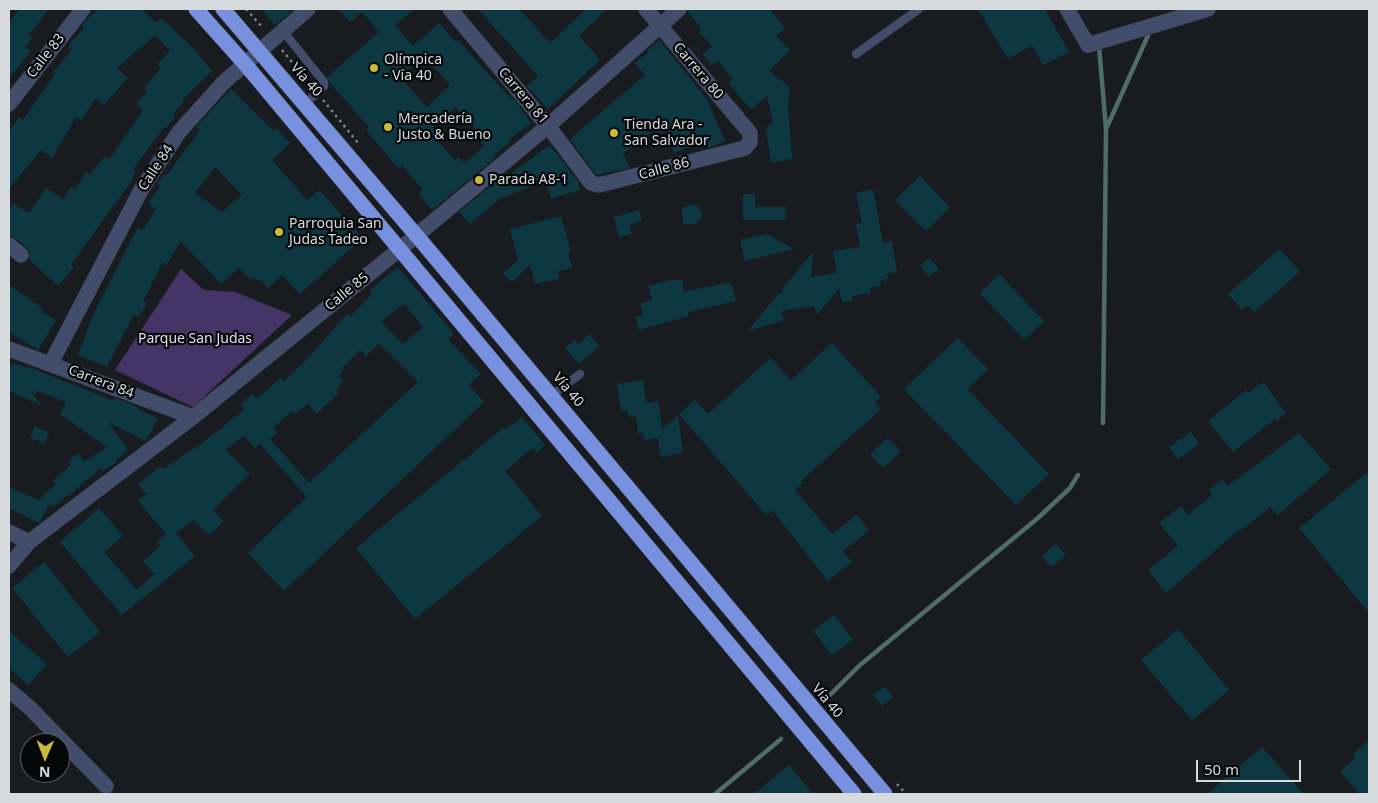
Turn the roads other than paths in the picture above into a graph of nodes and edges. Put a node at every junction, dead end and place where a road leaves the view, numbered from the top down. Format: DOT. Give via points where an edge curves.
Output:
graph roads {
  1 [pos="83,9"];
  2 [pos="196,9"];
  3 [pos="223,9"];
  4 [pos="308,9"];
  5 [pos="450,9"];
  6 [pos="646,9"];
  7 [pos="679,9"];
  8 [pos="919,9"];
  9 [pos="1067,9"];
  10 [pos="1208,9"];
  11 [pos="660,26"];
  12 [pos="278,35"];
  13 [pos="260,53"];
  14 [pos="856,54"];
  15 [pos="245,64"];
  16 [pos="9,104"];
  17 [pos="305,104"];
  18 [pos="548,126"];
  19 [pos="750,133"];
  20 [pos="594,185"];
  21 [pos="417,236"];
  22 [pos="9,245"];
  23 [pos="399,250"];
  24 [pos="21,255"];
  25 [pos="9,348"];
  26 [pos="50,363"];
  27 [pos="580,374"];
  28 [pos="551,396"];
  29 [pos="193,417"];
  30 [pos="9,532"];
  31 [pos="30,542"];
  32 [pos="9,566"];
  33 [pos="9,690"];
  34 [pos="106,786"];
  35 [pos="854,794"];
  36 [pos="885,794"];
  1 -- 16 [label="street, Calle 83"];
  2 -- 15 [label="highway"];
  3 -- 13 [label="highway, Vía 40"];
  4 -- 12 [label="street, Calle 84"];
  5 -- 18 [label="street, Carrera 81"];
  6 -- 11 [label="street, Carrera 80"];
  7 -- 11 [label="street, Calle 85"];
  8 -- 14 [label="lane"];
  9 -- 10 [label="street" via="1088,44"];
  11 -- 18 [label="street, Calle 85"];
  11 -- 19 [label="street, Carrera 80"];
  12 -- 13 [label="street, Calle 84"];
  12 -- 17 [label="lane" via="322,78 324,86"];
  13 -- 15 [label="street, Calle 84"];
  13 -- 17 [label="highway, Vía 40"];
  15 -- 23 [label="highway"];
  15 -- 26 [label="street, Calle 84" via="224,82 180,132 140,190"];
  17 -- 21 [label="highway, Vía 40"];
  18 -- 20 [label="street, Carrera 81"];
  18 -- 21 [label="street, Calle 85"];
  19 -- 20 [label="street, Calle 86" via="750,142 745,148"];
  21 -- 23 [label="street, Calle 85"];
  21 -- 28 [label="highway, Vía 40"];
  22 -- 24 [label="street"];
  23 -- 29 [label="street, Calle 85"];
  23 -- 35 [label="highway"];
  25 -- 26 [label="street, Carrera 84"];
  26 -- 29 [label="street, Carrera 84"];
  27 -- 28 [label="lane"];
  28 -- 36 [label="highway, Vía 40"];
  29 -- 31 [label="street, Calle 85"];
  30 -- 31 [label="street"];
  31 -- 32 [label="street, Calle 85"];
  33 -- 34 [label="street"];
}
